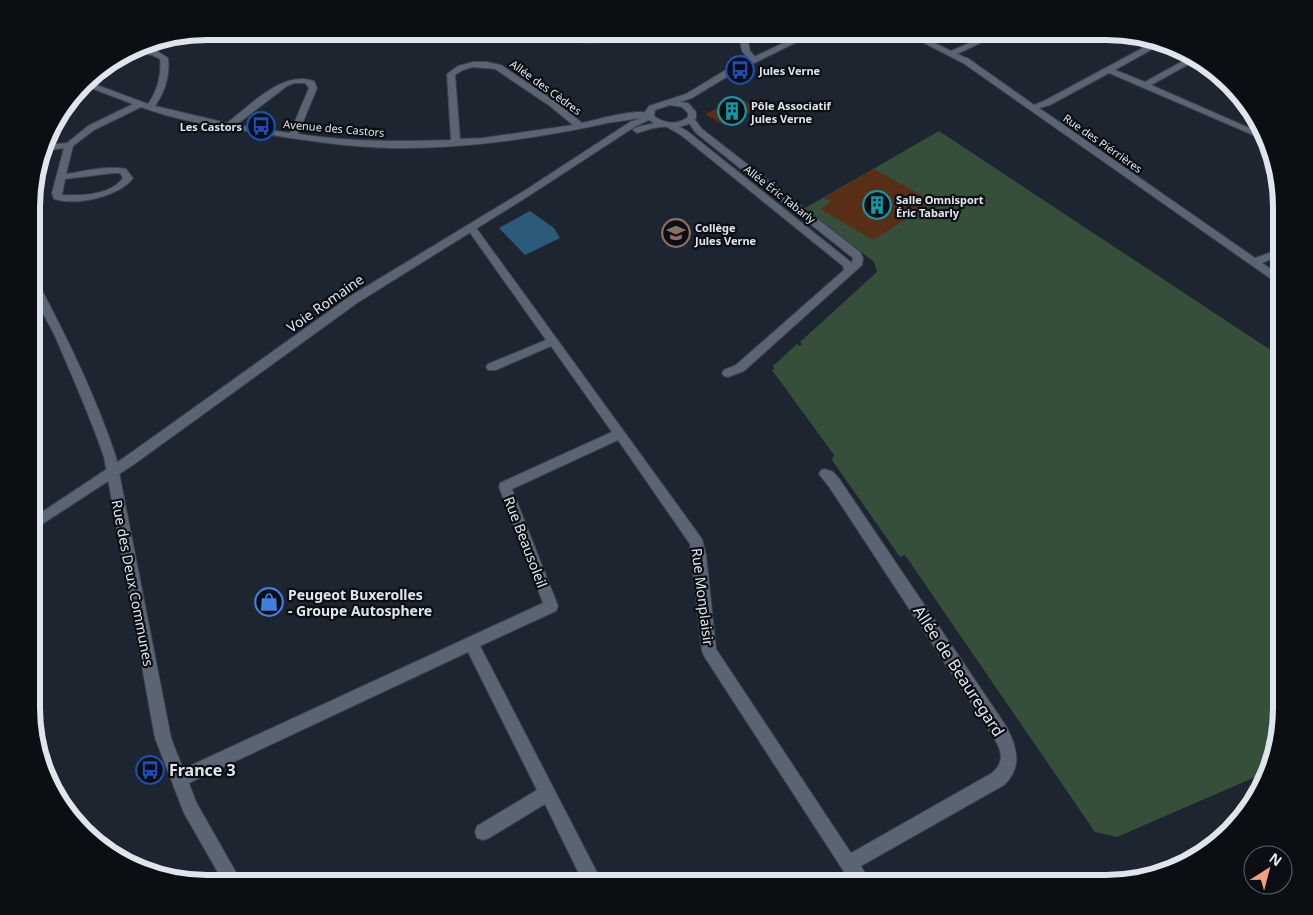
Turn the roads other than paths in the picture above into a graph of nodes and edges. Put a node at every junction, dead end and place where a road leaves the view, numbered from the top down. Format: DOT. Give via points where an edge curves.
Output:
graph roads {
  1 [pos="744,40"];
  2 [pos="798,40"];
  3 [pos="924,40"];
  4 [pos="982,40"];
  5 [pos="1152,47"];
  6 [pos="148,51"];
  7 [pos="952,53"];
  8 [pos="754,60"];
  9 [pos="1189,61"];
  10 [pos="1109,70"];
  11 [pos="92,86"];
  12 [pos="1144,86"];
  13 [pos="703,89"];
  14 [pos="670,102"];
  15 [pos="140,104"];
  16 [pos="656,106"];
  17 [pos="149,107"];
  18 [pos="1032,108"];
  19 [pos="691,115"];
  20 [pos="650,116"];
  21 [pos="608,119"];
  22 [pos="583,125"];
  23 [pos="666,125"];
  24 [pos="229,126"];
  25 [pos="1256,135"];
  26 [pos="293,136"];
  27 [pos="615,136"];
  28 [pos="456,143"];
  29 [pos="69,145"];
  30 [pos="52,147"];
  31 [pos="563,170"];
  32 [pos="61,177"];
  33 [pos="471,227"];
  34 [pos="1273,255"];
  35 [pos="1254,262"];
  36 [pos="849,270"];
  37 [pos="1273,275"];
  38 [pos="40,296"];
  39 [pos="553,341"];
  40 [pos="492,367"];
  41 [pos="728,373"];
  42 [pos="620,434"];
  43 [pos="112,472"];
  44 [pos="825,474"];
  45 [pos="40,520"];
  46 [pos="471,643"];
  47 [pos="179,779"];
  48 [pos="548,793"];
  49 [pos="483,832"];
  50 [pos="848,864"];
  51 [pos="224,875"];
  52 [pos="589,875"];
  53 [pos="856,875"];
  1 -- 8 [label="street" via="746,51"];
  2 -- 8 [label="street"];
  3 -- 7 [label="street, Rue des Piérrières"];
  4 -- 7 [label="street"];
  5 -- 10 [label="street"];
  6 -- 17 [label="street" via="164,58 165,63 158,97"];
  7 -- 18 [label="street, Rue des Piérrières"];
  8 -- 13 [label="street"];
  9 -- 12 [label="street"];
  10 -- 12 [label="street"];
  10 -- 18 [label="street"];
  11 -- 15 [label="street, Avenue des Castors"];
  12 -- 25 [label="street"];
  13 -- 14 [label="street"];
  13 -- 19 [label="street"];
  14 -- 16 [label="street"];
  14 -- 19 [label="street" via="683,104"];
  15 -- 17 [label="street, Avenue des Castors"];
  15 -- 29 [label="street" via="91,128"];
  16 -- 20 [label="street" via="651,109"];
  16 -- 21 [label="street, Avenue des Castors"];
  17 -- 24 [label="street, Avenue des Castors"];
  18 -- 35 [label="street, Rue des Piérrières"];
  19 -- 23 [label="street, Voie Romaine" via="682,124"];
  19 -- 36 [label="street, Allée Éric Tabarly" via="699,131 856,254 859,260"];
  20 -- 21 [label="street, Avenue des Castors"];
  20 -- 23 [label="street"];
  20 -- 27 [label="street, Voie Romaine"];
  21 -- 22 [label="street, Avenue des Castors"];
  22 -- 27 [label="street, Avenue des Castors" via="605,126 613,130"];
  22 -- 28 [label="street, Avenue des Castors" via="527,136"];
  22 -- 28 [label="street, Allée des Cèdres" via="498,67 487,64 455,70 451,74"];
  23 -- 31 [label="street, Voie Romaine" via="639,130"];
  23 -- 36 [label="street, Allée Éric Tabarly" via="684,133 848,264"];
  24 -- 26 [label="street, Avenue des Castors"];
  24 -- 26 [label="street" via="284,84 292,81 311,83 313,88"];
  26 -- 28 [label="street, Avenue des Castors" via="392,145"];
  27 -- 31 [label="street, Voie Romaine"];
  29 -- 30 [label="street"];
  29 -- 32 [label="street"];
  31 -- 33 [label="street, Voie Romaine"];
  32 -- 32 [label="street" via="57,197 66,199 113,191 123,186 128,178 123,171 114,170"];
  33 -- 39 [label="street, Rue Monplaisir"];
  33 -- 43 [label="street, Voie Romaine" via="353,300"];
  34 -- 35 [label="street"];
  35 -- 37 [label="street, Rue des Piérrières"];
  36 -- 41 [label="street" via="740,368"];
  38 -- 43 [label="street, Rue des Deux Communes" via="99,424"];
  39 -- 40 [label="street"];
  39 -- 42 [label="street, Rue Monplaisir"];
  42 -- 46 [label="street, Rue Beausoleil" via="505,487 551,606"];
  42 -- 50 [label="street, Rue Monplaisir" via="697,544 708,651"];
  43 -- 45 [label="street, Voie Romaine"];
  43 -- 47 [label="street, Rue des Deux Communes" via="163,738"];
  44 -- 50 [label="street, Allée de Beauregard" via="835,484 1000,732 1010,756 1008,770 998,779"];
  46 -- 47 [label="street, Rue Beausoleil"];
  46 -- 48 [label="street"];
  47 -- 51 [label="street, Rue des Deux Communes"];
  48 -- 49 [label="street"];
  48 -- 52 [label="street"];
  50 -- 53 [label="street, Rue Monplaisir"];
}
